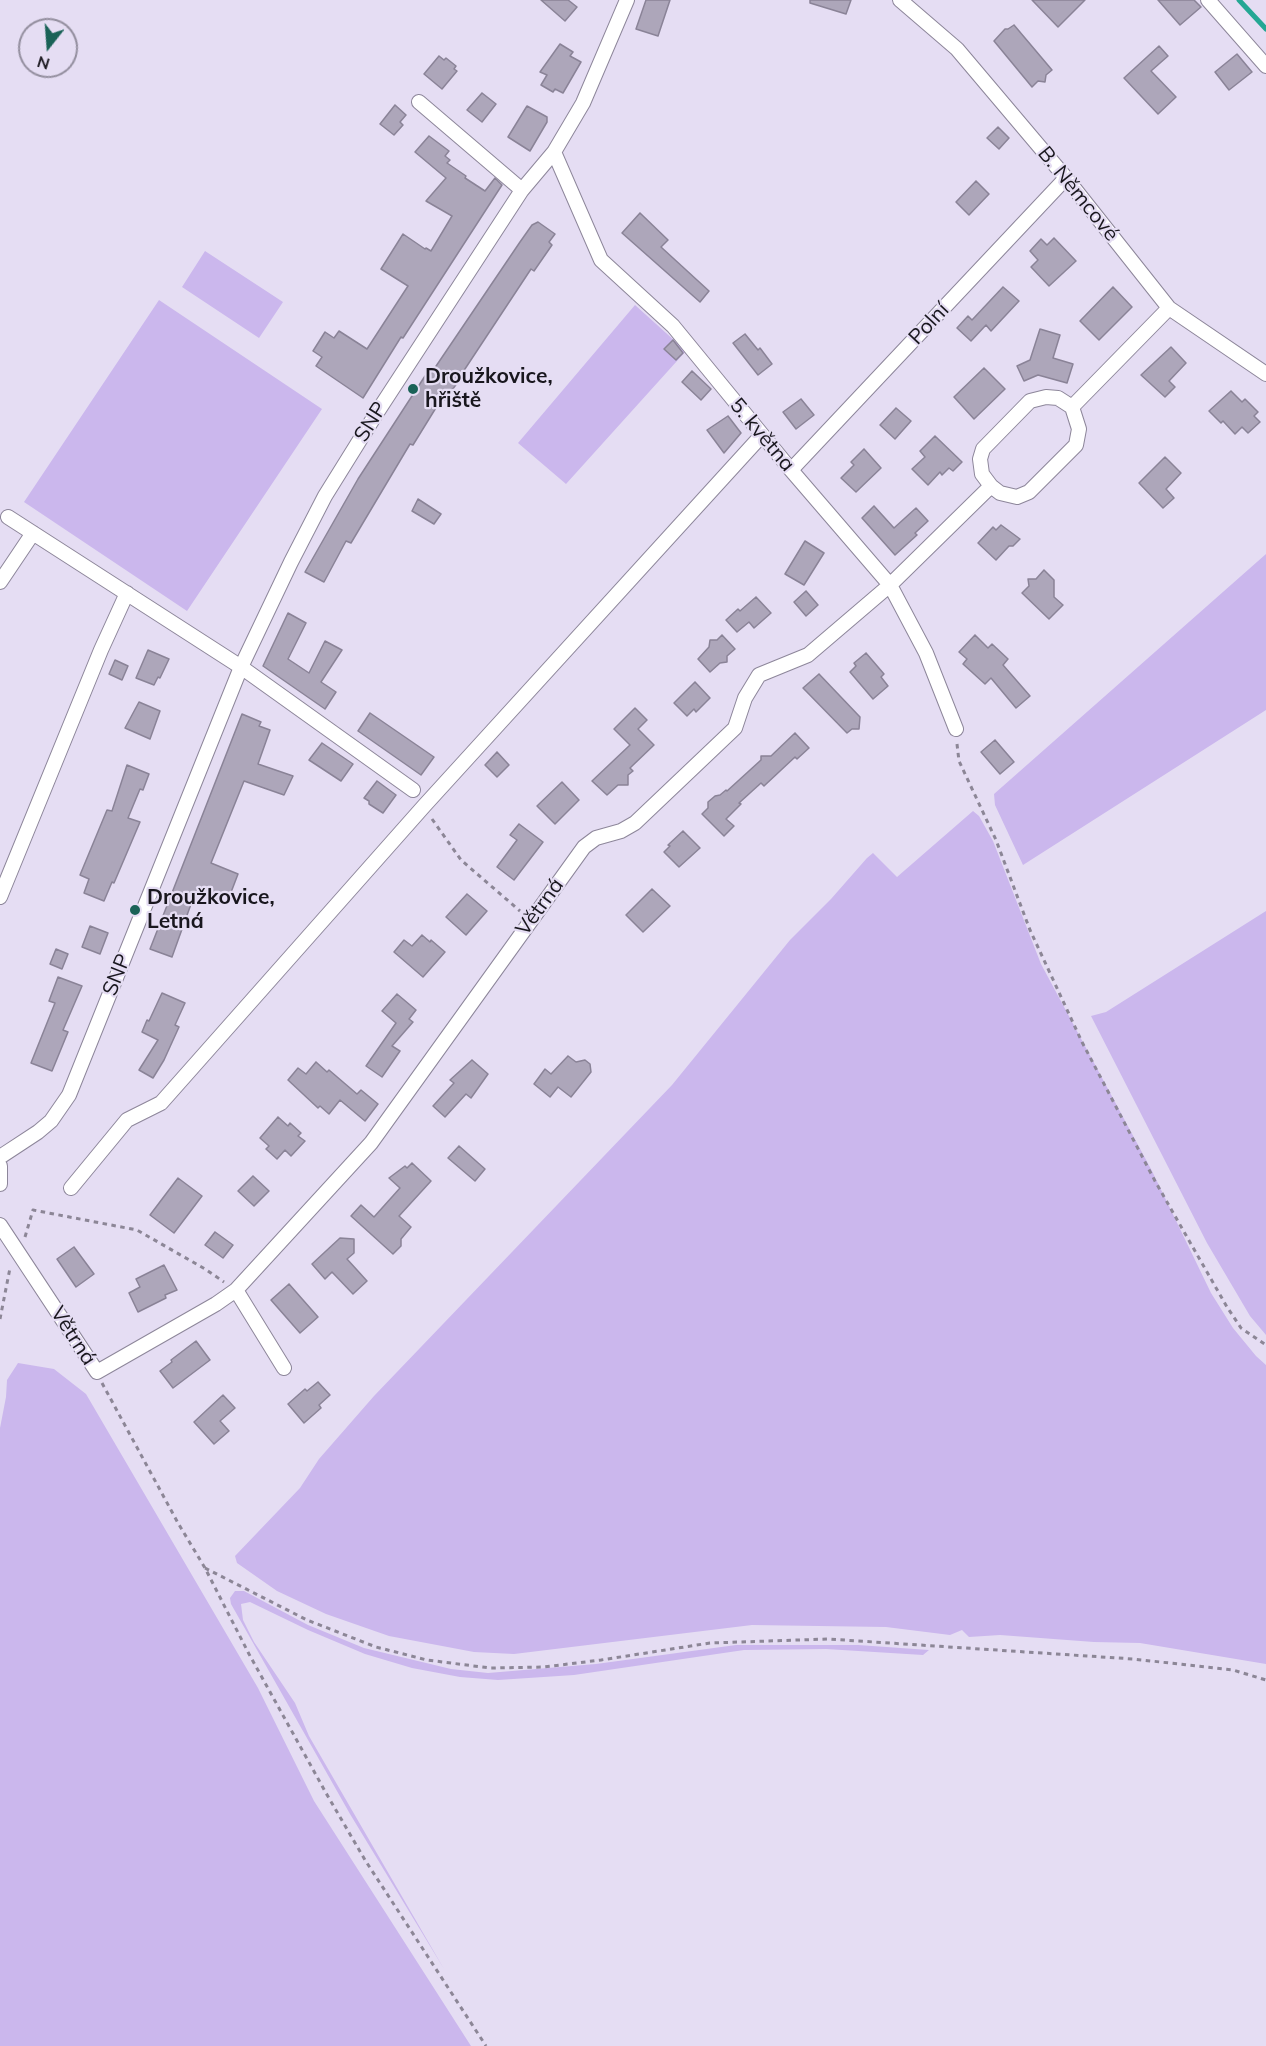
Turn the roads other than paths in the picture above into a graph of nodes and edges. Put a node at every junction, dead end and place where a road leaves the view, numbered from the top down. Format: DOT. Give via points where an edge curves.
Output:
graph roads {
  1 [pos="627,0"];
  2 [pos="900,0"];
  3 [pos="1208,0"];
  4 [pos="1266,66"];
  5 [pos="419,102"];
  6 [pos="554,152"];
  7 [pos="1066,178"];
  8 [pos="522,190"];
  9 [pos="1169,308"];
  10 [pos="1266,374"];
  11 [pos="1072,407"];
  12 [pos="762,435"];
  13 [pos="791,470"];
  14 [pos="991,486"];
  15 [pos="8,517"];
  16 [pos="33,532"];
  17 [pos="0,582"];
  18 [pos="890,585"];
  19 [pos="127,593"];
  20 [pos="241,667"];
  21 [pos="956,729"];
  22 [pos="413,790"];
  23 [pos="0,897"];
  24 [pos="0,1157"];
  25 [pos="0,1166"];
  26 [pos="0,1184"];
  27 [pos="71,1188"];
  28 [pos="0,1225"];
  29 [pos="236,1290"];
  30 [pos="284,1368"];
  1 -- 6 [label="street, SNP" via="583,103"];
  2 -- 7 [label="street, B. Němcové" via="957,49"];
  3 -- 4 [label="street"];
  5 -- 8 [label="street"];
  6 -- 8 [label="street, SNP"];
  6 -- 12 [label="street, 5. května" via="602,260 673,326"];
  7 -- 9 [label="street, B. Němcové"];
  7 -- 13 [label="street, Polní"];
  8 -- 20 [label="street, SNP" via="325,496"];
  9 -- 10 [label="street, B. Němcové"];
  9 -- 11 [label="street"];
  11 -- 14 [label="street" via="1079,429 1076,445 1029,492 1017,497"];
  11 -- 14 [label="street" via="1058,398 1030,401 983,449 982,474"];
  12 -- 13 [label="street, 5. května"];
  12 -- 27 [label="street" via="424,806 161,1103 128,1120"];
  13 -- 18 [label="street, 5. května"];
  14 -- 18 [label="street"];
  15 -- 16 [label="street"];
  16 -- 17 [label="street"];
  16 -- 19 [label="street"];
  18 -- 21 [label="street, 5. května" via="926,653"];
  18 -- 29 [label="street, Větrná" via="808,655 759,675 745,698 735,728 635,823 596,838 584,847 371,1143"];
  19 -- 20 [label="street"];
  19 -- 23 [label="street"];
  20 -- 22 [label="street"];
  20 -- 24 [label="street, SNP" via="69,1095 51,1121"];
  25 -- 26 [label="street"];
  28 -- 29 [label="street, Větrná" via="96,1372"];
  29 -- 30 [label="street"];
}
